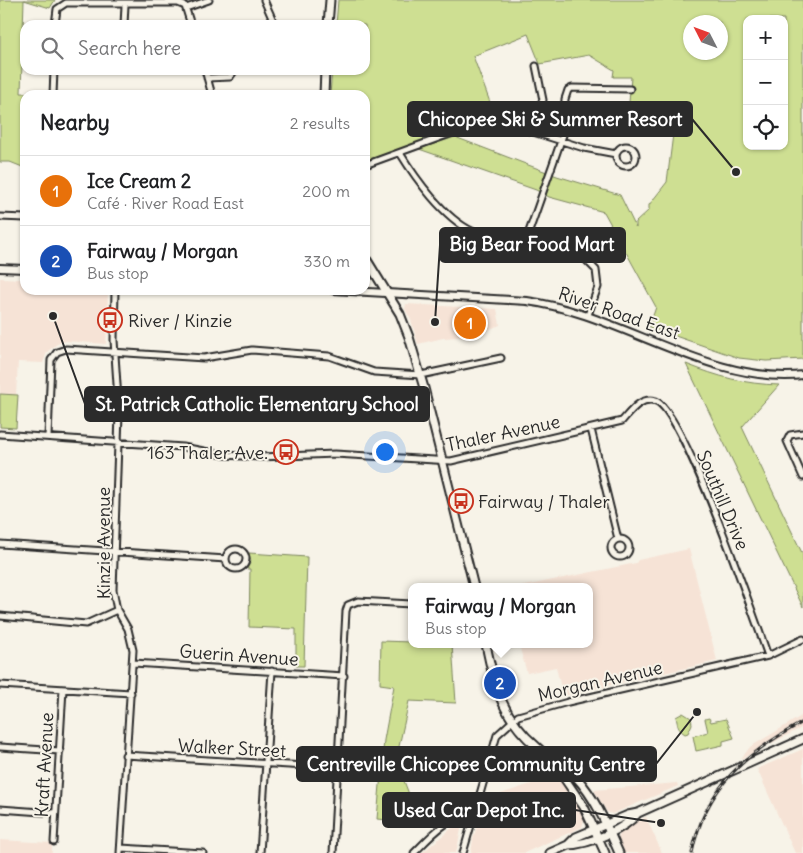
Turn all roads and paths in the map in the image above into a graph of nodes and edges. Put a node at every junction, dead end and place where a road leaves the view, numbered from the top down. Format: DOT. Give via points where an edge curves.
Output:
graph roads {
  1 [pos="189,0"];
  2 [pos="209,0"];
  3 [pos="264,0"];
  4 [pos="330,0"];
  5 [pos="125,5"];
  6 [pos="186,7"];
  7 [pos="56,20"];
  8 [pos="124,20"];
  9 [pos="190,20"];
  10 [pos="273,20"];
  11 [pos="328,20"];
  12 [pos="536,66"];
  13 [pos="54,75"];
  14 [pos="206,75"];
  15 [pos="214,75"];
  16 [pos="231,75"];
  17 [pos="325,75"];
  18 [pos="53,90"];
  19 [pos="211,90"];
  20 [pos="324,90"];
  21 [pos="630,90"];
  22 [pos="511,124"];
  23 [pos="561,140"];
  24 [pos="400,153"];
  25 [pos="616,154"];
  26 [pos="370,163"];
  27 [pos="0,217"];
  28 [pos="20,218"];
  29 [pos="526,243"];
  30 [pos="370,266"];
  31 [pos="0,268"];
  32 [pos="20,269"];
  33 [pos="370,292"];
  34 [pos="386,293"];
  35 [pos="115,295"];
  36 [pos="588,315"];
  37 [pos="115,352"];
  38 [pos="501,358"];
  39 [pos="421,375"];
  40 [pos="803,375"];
  41 [pos="622,421"];
  42 [pos="591,429"];
  43 [pos="803,433"];
  44 [pos="0,434"];
  45 [pos="48,437"];
  46 [pos="119,443"];
  47 [pos="443,460"];
  48 [pos="803,477"];
  49 [pos="618,539"];
  50 [pos="0,544"];
  51 [pos="115,552"];
  52 [pos="226,559"];
  53 [pos="473,583"];
  54 [pos="408,604"];
  55 [pos="117,610"];
  56 [pos="0,616"];
  57 [pos="803,639"];
  58 [pos="487,648"];
  59 [pos="768,656"];
  60 [pos="133,663"];
  61 [pos="272,671"];
  62 [pos="344,676"];
  63 [pos="0,685"];
  64 [pos="63,689"];
  65 [pos="131,693"];
  66 [pos="512,721"];
  67 [pos="803,739"];
  68 [pos="0,747"];
  69 [pos="60,751"];
  70 [pos="125,755"];
  71 [pos="266,764"];
  72 [pos="558,765"];
  73 [pos="338,768"];
  74 [pos="0,809"];
  75 [pos="55,813"];
  76 [pos="474,813"];
  77 [pos="608,828"];
  78 [pos="597,833"];
  79 [pos="54,842"];
  80 [pos="121,850"];
  81 [pos="203,853"];
  82 [pos="260,853"];
  83 [pos="333,853"];
  84 [pos="414,853"];
  85 [pos="463,853"];
  86 [pos="550,853"];
  87 [pos="606,853"];
  88 [pos="619,853"];
  1 -- 6 [label="street"];
  2 -- 6 [label="street"];
  3 -- 10 [label="street"];
  4 -- 11 [label="main road"];
  5 -- 6 [label="street" via="178,3"];
  5 -- 7 [label="street" via="66,3 58,9"];
  5 -- 8 [label="street"];
  6 -- 9 [label="street"];
  12 -- 24 [label="street" via="543,100 539,106"];
  13 -- 18 [label="street"];
  14 -- 19 [label="street"];
  15 -- 16 [label="street"];
  17 -- 20 [label="main road"];
  21 -- 23 [label="street" via="568,90"];
  22 -- 23 [label="street"];
  23 -- 25 [label="street"];
  23 -- 29 [label="street"];
  24 -- 26 [label="street"];
  24 -- 29 [label="street" via="449,216 461,226"];
  25 -- 25 [label="street" via="618,162 624,166 631,165 635,159 635,152 630,147 623,146"];
  27 -- 28 [label="street"];
  29 -- 36 [label="street" via="585,259 596,270 598,288"];
  30 -- 34 [label="main road"];
  31 -- 32 [label="street"];
  33 -- 34 [label="street, River Road East"];
  34 -- 36 [label="street, River Road East" via="527,301 552,304"];
  34 -- 39 [label="main road" via="400,314"];
  35 -- 37 [label="street, Kinzie Avenue"];
  36 -- 40 [label="street, River Road East" via="716,364 757,375"];
  37 -- 39 [label="street" via="204,358 252,350 319,355 344,360 374,372"];
  37 -- 45 [label="street" via="66,348 53,356"];
  37 -- 46 [label="street, Kinzie Avenue"];
  38 -- 39 [label="street"];
  39 -- 47 [label="main road"];
  41 -- 42 [label="street, Thaler Avenue"];
  41 -- 59 [label="street, Southill Drive" via="635,406 645,401 657,402 665,408 710,498"];
  42 -- 47 [label="street, Thaler Avenue" via="456,460"];
  42 -- 49 [label="street"];
  43 -- 48 [label="street" via="790,435 787,441"];
  44 -- 45 [label="street, Thaler Avenue"];
  45 -- 46 [label="street, Thaler Avenue"];
  46 -- 47 [label="street, Thaler Avenue" via="184,447 224,455 335,454"];
  46 -- 51 [label="street, Kinzie Avenue"];
  47 -- 53 [label="main road"];
  50 -- 51 [label="street"];
  51 -- 52 [label="street"];
  51 -- 55 [label="street, Kinzie Avenue" via="113,590"];
  54 -- 62 [label="street" via="358,601 348,605"];
  55 -- 56 [label="street" via="86,624"];
  55 -- 60 [label="street, Kinzie Avenue" via="131,638"];
  57 -- 59 [label="street, Morgan Avenue"];
  58 -- 66 [label="main road" via="494,683 503,708"];
  59 -- 66 [label="street, Morgan Avenue" via="537,709"];
  60 -- 61 [label="street, Guerin Avenue"];
  60 -- 65 [label="street, Kinzie Avenue"];
  61 -- 62 [label="street, Guerin Avenue"];
  61 -- 71 [label="street"];
  62 -- 73 [label="street"];
  63 -- 64 [label="street"];
  64 -- 65 [label="street"];
  64 -- 69 [label="street, Kraft Avenue"];
  65 -- 70 [label="street, Kinzie Avenue"];
  66 -- 72 [label="main road" via="527,739"];
  66 -- 76 [label="street, Morgan Avenue" via="497,735"];
  67 -- 77 [label="main road" via="638,813 632,821"];
  68 -- 69 [label="street"];
  69 -- 75 [label="street, Kraft Avenue"];
  70 -- 71 [label="street, Walker Street"];
  70 -- 80 [label="street, Kinzie Avenue"];
  71 -- 73 [label="street, Walker Street"];
  71 -- 82 [label="street"];
  72 -- 77 [label="main road" via="565,767 582,785"];
  72 -- 78 [label="main road"];
  73 -- 83 [label="street"];
  74 -- 75 [label="street"];
  75 -- 79 [label="street, Kraft Avenue"];
  76 -- 84 [label="street" via="463,814 448,822"];
  76 -- 85 [label="street, Morgan Avenue"];
  77 -- 78 [label="main road"];
  77 -- 88 [label="main road"];
  78 -- 86 [label="main road" via="579,844"];
  78 -- 87 [label="main road"];
  80 -- 81 [label="street"];
}
